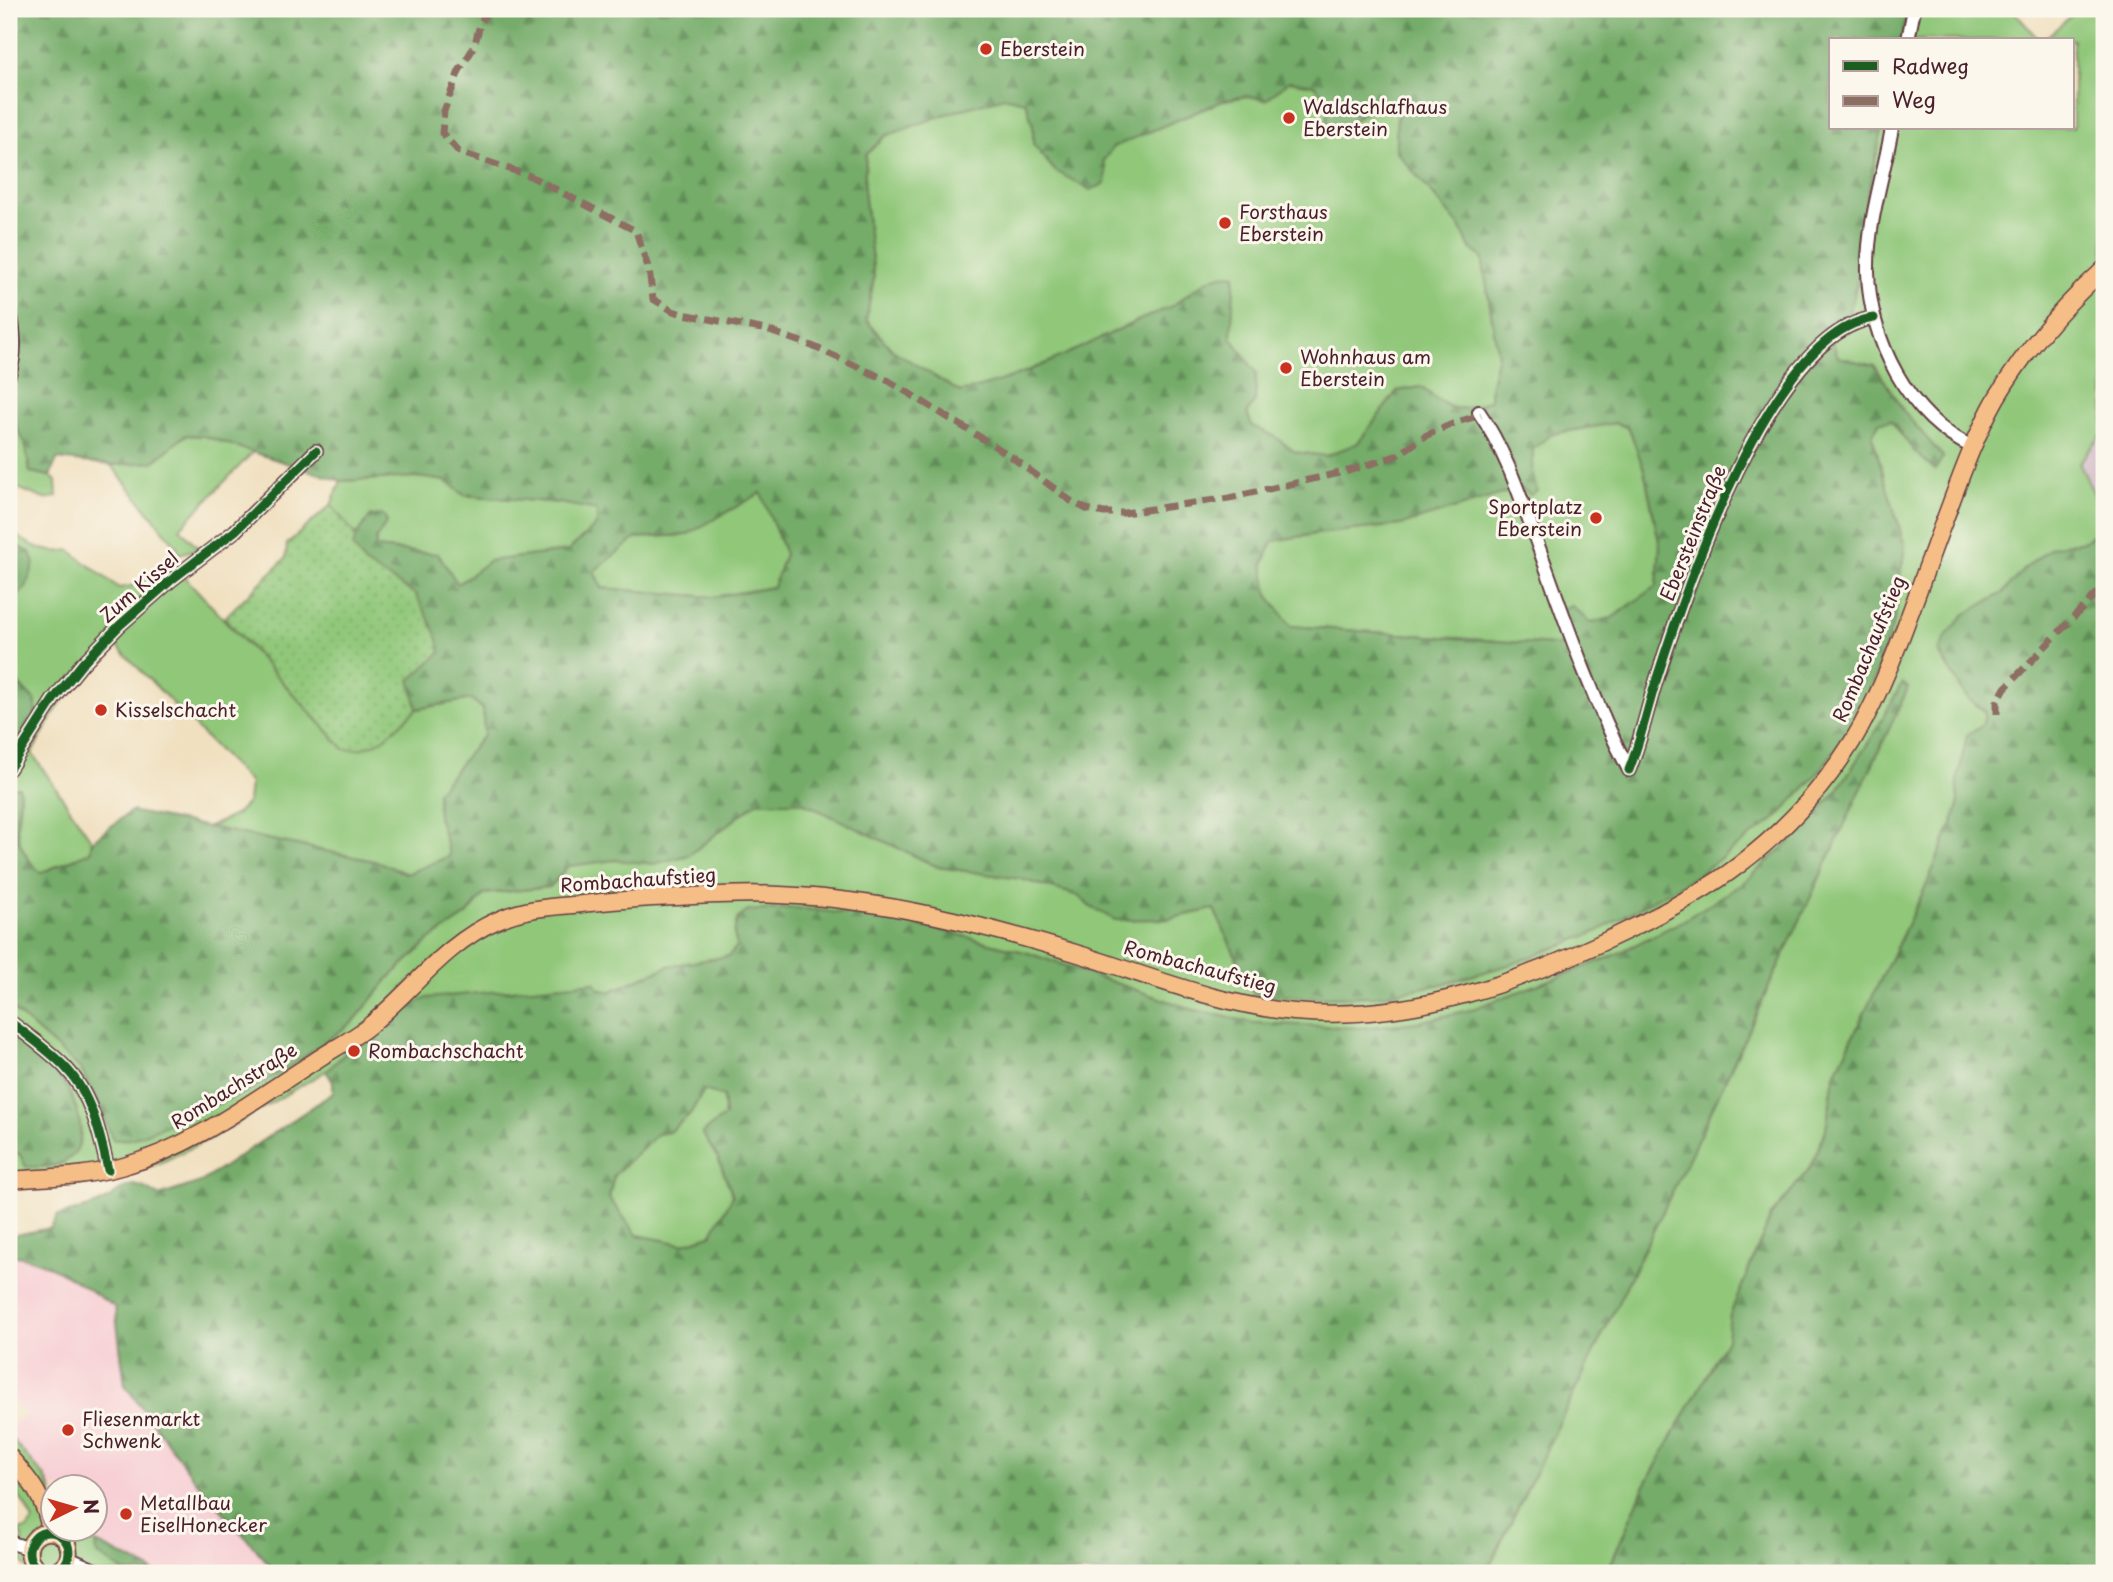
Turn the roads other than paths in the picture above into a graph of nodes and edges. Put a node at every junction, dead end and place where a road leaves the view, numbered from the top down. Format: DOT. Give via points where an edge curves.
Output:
graph roads {
  1 [pos="1914,9"];
  2 [pos="1908,38"];
  3 [pos="1892,130"];
  4 [pos="2104,269"];
  5 [pos="9,306"];
  6 [pos="1874,317"];
  7 [pos="9,375"];
  8 [pos="1480,413"];
  9 [pos="1973,447"];
  10 [pos="316,452"];
  11 [pos="9,769"];
  12 [pos="9,1021"];
  13 [pos="353,1038"];
  14 [pos="108,1170"];
  15 [pos="9,1180"];
  16 [pos="9,1456"];
  17 [pos="38,1492"];
  18 [pos="38,1536"];
  19 [pos="9,1542"];
  20 [pos="66,1544"];
  21 [pos="30,1549"];
  22 [pos="68,1558"];
  23 [pos="46,1572"];
  24 [pos="102,1573"];
  1 -- 2 [label="street"];
  3 -- 6 [label="street" via="1868,271"];
  4 -- 9 [label="main road, Rombachaufstieg" via="2017,365"];
  5 -- 7 [label="street" via="15,343"];
  6 -- 8 [label="street, Ebersteinstraße" via="1841,329 1822,343 1784,388 1755,435 1725,492 1656,679 1629,770 1597,701 1519,493"];
  6 -- 9 [label="street" via="1898,376 1917,404 1954,439"];
  9 -- 13 [label="main road, Rombachaufstieg" via="1886,672 1856,736 1805,804 1776,834 1698,894 1520,978 1381,1012 1291,1012 1230,1001 981,926 894,908 782,895 671,897 541,908 495,921 445,953"];
  10 -- 11 [label="street, Zum Kissel" via="235,531 170,581 82,664"];
  12 -- 14 [label="street" via="75,1079 96,1122"];
  13 -- 14 [label="main road, Rombachstraße" via="201,1134 167,1151"];
  14 -- 15 [label="main road, Rombachstraße"];
  16 -- 17 [label="main road"];
  18 -- 21 [label="main road"];
  19 -- 21 [label="street"];
  20 -- 22 [label="main road"];
  21 -- 23 [label="main road" via="33,1563"];
  22 -- 23 [label="main road" via="61,1568"];
  22 -- 24 [label="street"];
}
